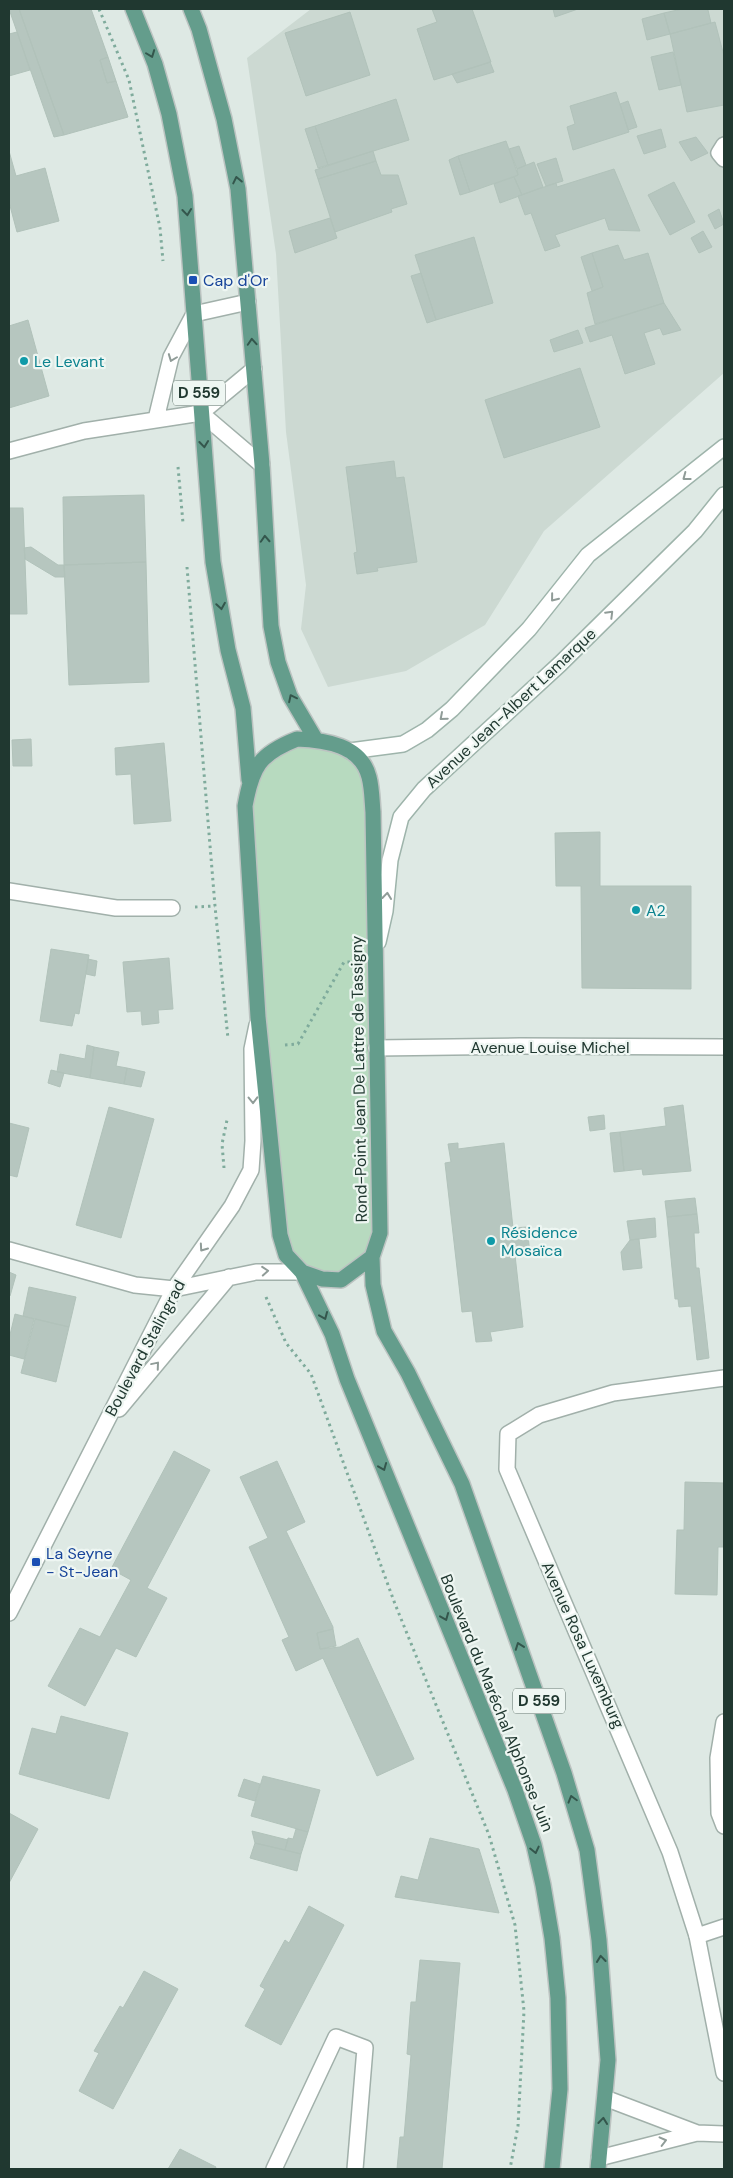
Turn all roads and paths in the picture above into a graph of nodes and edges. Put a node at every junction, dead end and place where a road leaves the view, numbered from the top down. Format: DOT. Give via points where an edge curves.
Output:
graph roads {
  1 [pos="99,9"];
  2 [pos="133,9"];
  3 [pos="191,9"];
  4 [pos="724,145"];
  5 [pos="724,159"];
  6 [pos="164,264"];
  7 [pos="248,302"];
  8 [pos="194,314"];
  9 [pos="254,369"];
  10 [pos="201,414"];
  11 [pos="156,418"];
  12 [pos="724,447"];
  13 [pos="9,451"];
  14 [pos="262,465"];
  15 [pos="178,466"];
  16 [pos="724,495"];
  17 [pos="184,525"];
  18 [pos="187,564"];
  19 [pos="316,740"];
  20 [pos="350,751"];
  21 [pos="250,782"];
  22 [pos="9,891"];
  23 [pos="172,908"];
  24 [pos="374,960"];
  25 [pos="258,1016"];
  26 [pos="228,1043"];
  27 [pos="724,1047"];
  28 [pos="261,1048"];
  29 [pos="376,1048"];
  30 [pos="227,1118"];
  31 [pos="224,1171"];
  32 [pos="9,1250"];
  33 [pos="372,1257"];
  34 [pos="302,1272"];
  35 [pos="229,1277"];
  36 [pos="174,1289"];
  37 [pos="263,1289"];
  38 [pos="724,1378"];
  39 [pos="102,1429"];
  40 [pos="9,1613"];
  41 [pos="724,1722"];
  42 [pos="724,1826"];
  43 [pos="724,1927"];
  44 [pos="697,1936"];
  45 [pos="724,2073"];
  46 [pos="605,2098"];
  47 [pos="697,2133"];
  48 [pos="724,2134"];
  49 [pos="598,2164"];
  50 [pos="274,2169"];
  51 [pos="355,2169"];
  52 [pos="510,2169"];
  53 [pos="552,2169"];
  1 -- 6 [label="path" via="128,80 160,228"];
  2 -- 8 [label="main road, D 559, one-way" via="169,114 183,187"];
  7 -- 3 [label="main road, one-way" via="238,189 222,110"];
  4 -- 5 [label="street" via="719,153"];
  7 -- 8 [label="street"];
  9 -- 7 [label="main road, one-way"];
  8 -- 10 [label="main road, D 559"];
  8 -- 11 [label="street, one-way" via="171,357"];
  9 -- 10 [label="street"];
  9 -- 14 [label="main road"];
  10 -- 11 [label="street"];
  10 -- 14 [label="street"];
  10 -- 21 [label="main road, D 559, one-way" via="213,562 228,650 243,708"];
  11 -- 13 [label="street" via="84,431"];
  12 -- 20 [label="street, one-way" via="588,555 528,629 452,709 427,730 404,744"];
  19 -- 14 [label="main road, one-way" via="290,696 278,662 271,626"];
  15 -- 17 [label="path"];
  24 -- 16 [label="street, Avenue Jean-Albert Lamarque, one-way" via="400,817 424,789 560,664 695,531"];
  18 -- 26 [label="path"];
  19 -- 20 [label="main road, Rond-Point Jean De Lattre de Tassigny"];
  19 -- 21 [label="main road, Rond-Point Jean De Lattre de Tassigny" via="297,739 275,748 259,762"];
  20 -- 24 [label="main road, Rond-Point Jean De Lattre de Tassigny" via="364,763 370,778"];
  21 -- 25 [label="main road, Rond-Point Jean De Lattre de Tassigny" via="245,806"];
  22 -- 23 [label="street" via="116,908"];
  24 -- 28 [label="path" via="344,962 298,1044"];
  24 -- 29 [label="main road, Rond-Point Jean De Lattre de Tassigny"];
  25 -- 28 [label="main road, Rond-Point Jean De Lattre de Tassigny"];
  25 -- 36 [label="street, Boulevard Stalingrad, one-way" via="252,1049 253,1141 250,1170 232,1206"];
  27 -- 29 [label="street, Avenue Louise Michel"];
  28 -- 34 [label="main road, Rond-Point Jean De Lattre de Tassigny" via="280,1235 286,1255"];
  29 -- 33 [label="main road, Rond-Point Jean De Lattre de Tassigny" via="380,1233"];
  30 -- 31 [label="path" via="222,1144"];
  32 -- 36 [label="street" via="135,1285"];
  33 -- 34 [label="main road" via="341,1280 322,1279"];
  46 -- 33 [label="main road, Boulevard du Maréchal Alphonse Juin / D 559, one-way" via="608,2060 605,1999 587,1850 564,1773 462,1484 384,1331 373,1285"];
  35 -- 34 [label="street, one-way" via="256,1272"];
  34 -- 53 [label="main road, Boulevard du Maréchal Alphonse Juin, one-way" via="332,1334 347,1379 515,1790 534,1845 552,1938 558,1998 560,2089"];
  35 -- 36 [label="street"];
  39 -- 35 [label="street, Boulevard Stalingrad, one-way"];
  36 -- 39 [label="street, Boulevard Stalingrad"];
  37 -- 52 [label="path" via="286,1343 311,1374 395,1604 489,1834 512,1916 524,2011 518,2126"];
  38 -- 44 [label="street, Avenue Rosa Luxemburg" via="613,1393 539,1415 508,1434 507,1468 670,1852"];
  39 -- 40 [label="street, Boulevard Stalingrad"];
  41 -- 42 [label="street" via="718,1758 719,1813"];
  43 -- 44 [label="street"];
  44 -- 45 [label="street, Avenue Rosa Luxemburg"];
  46 -- 47 [label="street"];
  49 -- 46 [label="main road, Boulevard du Maréchal Alphonse Juin / D 559, one-way"];
  47 -- 48 [label="street"];
  49 -- 47 [label="street, one-way"];
  50 -- 51 [label="street" via="336,2037 365,2048"];
}
